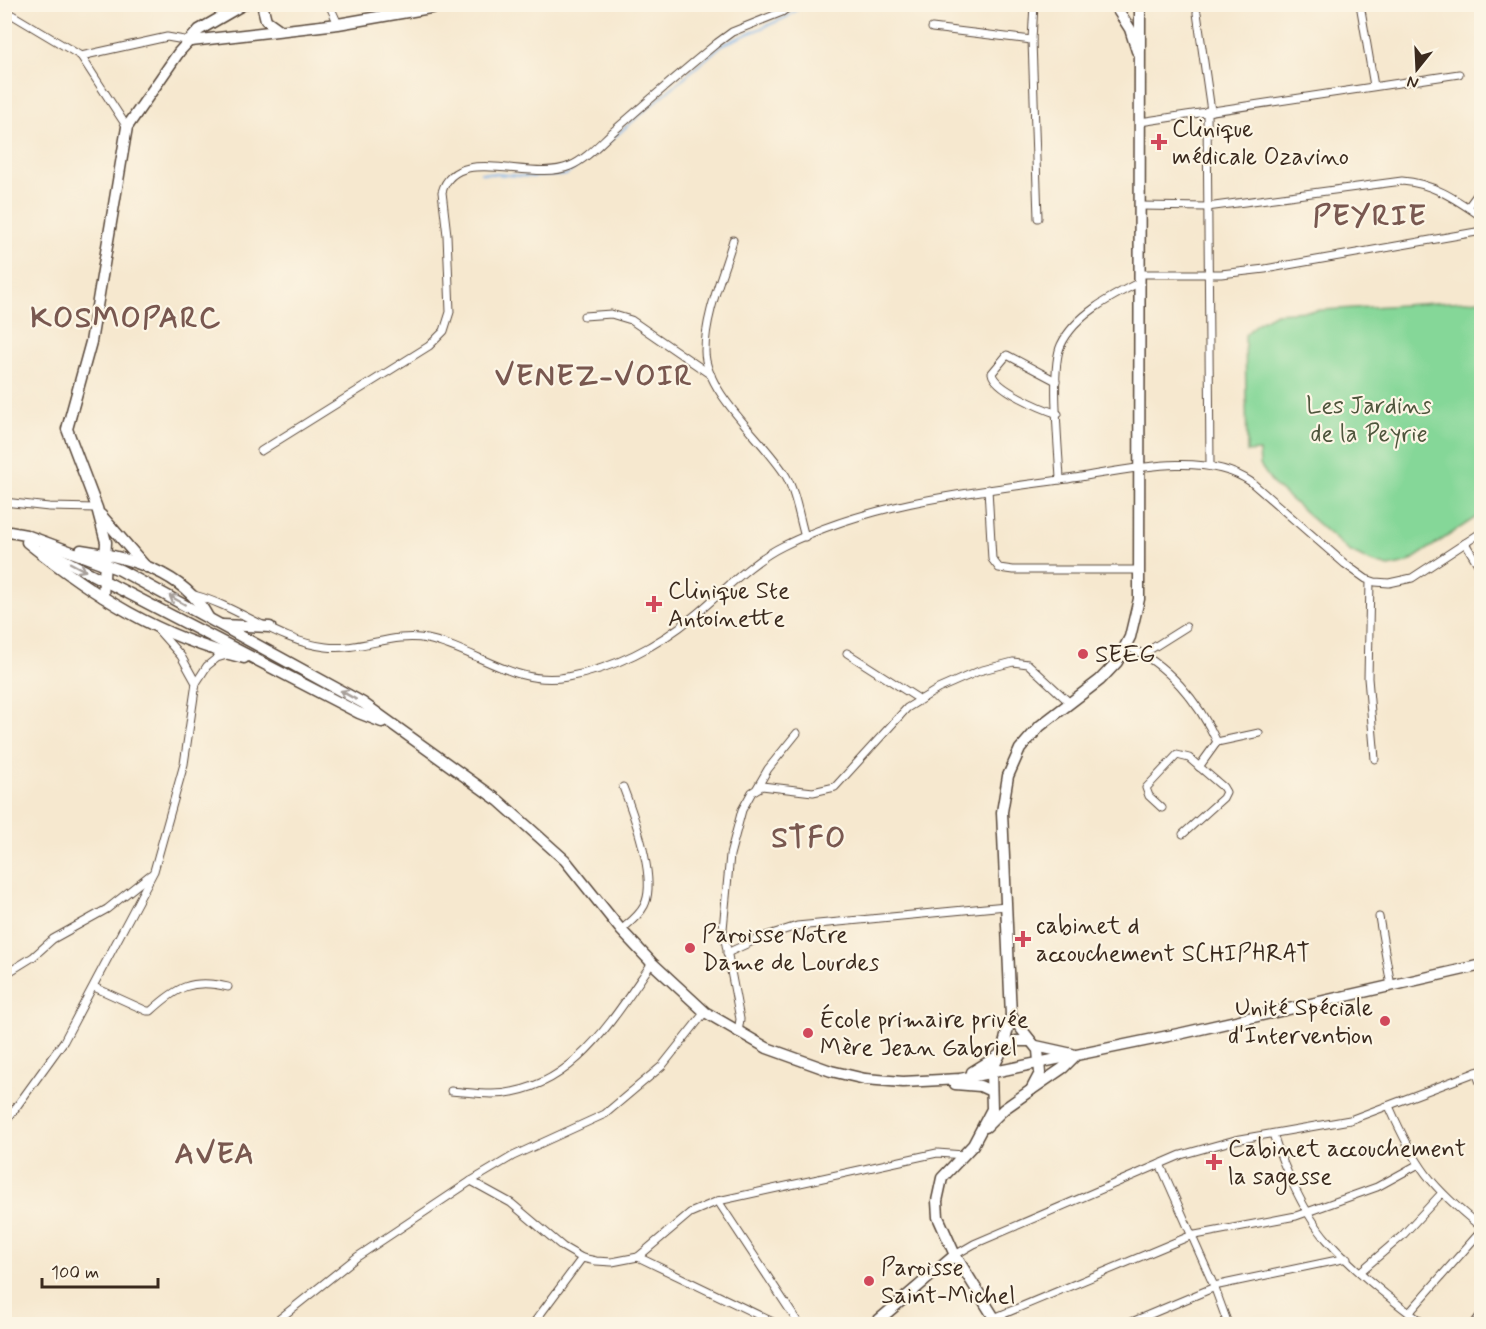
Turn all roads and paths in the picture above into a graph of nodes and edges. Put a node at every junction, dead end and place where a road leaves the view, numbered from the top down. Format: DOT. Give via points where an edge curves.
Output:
graph roads {
  1 [pos="244,4"];
  2 [pos="262,4"];
  3 [pos="329,4"];
  4 [pos="453,4"];
  5 [pos="793,4"];
  6 [pos="1034,4"];
  7 [pos="1116,4"];
  8 [pos="1123,4"];
  9 [pos="1360,4"];
  10 [pos="1140,5"];
  11 [pos="440,6"];
  12 [pos="4,10"];
  13 [pos="383,10"];
  14 [pos="1197,13"];
  15 [pos="338,24"];
  16 [pos="932,28"];
  17 [pos="280,30"];
  18 [pos="1032,40"];
  19 [pos="190,41"];
  20 [pos="81,56"];
  21 [pos="1139,60"];
  22 [pos="1459,74"];
  23 [pos="1378,85"];
  24 [pos="1209,111"];
  25 [pos="1140,122"];
  26 [pos="127,127"];
  27 [pos="1482,189"];
  28 [pos="1140,206"];
  29 [pos="1207,207"];
  30 [pos="1468,207"];
  31 [pos="1482,217"];
  32 [pos="1038,218"];
  33 [pos="1482,231"];
  34 [pos="733,240"];
  35 [pos="1209,274"];
  36 [pos="1140,278"];
  37 [pos="584,316"];
  38 [pos="711,375"];
  39 [pos="1056,381"];
  40 [pos="1058,414"];
  41 [pos="261,452"];
  42 [pos="1210,465"];
  43 [pos="1141,468"];
  44 [pos="1060,480"];
  45 [pos="988,489"];
  46 [pos="4,502"];
  47 [pos="98,510"];
  48 [pos="4,531"];
  49 [pos="1482,532"];
  50 [pos="4,537"];
  51 [pos="805,537"];
  52 [pos="27,542"];
  53 [pos="1465,543"];
  54 [pos="106,559"];
  55 [pos="146,567"];
  56 [pos="1140,570"];
  57 [pos="1482,571"];
  58 [pos="103,580"];
  59 [pos="1370,581"];
  60 [pos="190,594"];
  61 [pos="103,597"];
  62 [pos="209,622"];
  63 [pos="220,625"];
  64 [pos="270,627"];
  65 [pos="1186,627"];
  66 [pos="194,629"];
  67 [pos="158,630"];
  68 [pos="172,636"];
  69 [pos="1126,646"];
  70 [pos="847,653"];
  71 [pos="229,654"];
  72 [pos="1143,654"];
  73 [pos="265,663"];
  74 [pos="195,683"];
  75 [pos="920,699"];
  76 [pos="1070,703"];
  77 [pos="396,728"];
  78 [pos="797,733"];
  79 [pos="1259,734"];
  80 [pos="1217,742"];
  81 [pos="1375,759"];
  82 [pos="1199,766"];
  83 [pos="623,787"];
  84 [pos="757,788"];
  85 [pos="1162,808"];
  86 [pos="1183,834"];
  87 [pos="154,871"];
  88 [pos="1006,906"];
  89 [pos="1379,917"];
  90 [pos="621,930"];
  91 [pos="726,953"];
  92 [pos="652,963"];
  93 [pos="1482,965"];
  94 [pos="4,975"];
  95 [pos="1391,986"];
  96 [pos="94,987"];
  97 [pos="228,987"];
  98 [pos="705,1012"];
  99 [pos="1011,1016"];
  100 [pos="738,1033"];
  101 [pos="1033,1044"];
  102 [pos="1000,1052"];
  103 [pos="1075,1055"];
  104 [pos="1041,1063"];
  105 [pos="1479,1071"];
  106 [pos="991,1072"];
  107 [pos="931,1082"];
  108 [pos="1482,1088"];
  109 [pos="1030,1090"];
  110 [pos="451,1091"];
  111 [pos="991,1095"];
  112 [pos="1018,1100"];
  113 [pos="1389,1106"];
  114 [pos="4,1124"];
  115 [pos="983,1129"];
  116 [pos="1274,1134"];
  117 [pos="964,1155"];
  118 [pos="1160,1164"];
  119 [pos="1417,1165"];
  120 [pos="471,1181"];
  121 [pos="1441,1194"];
  122 [pos="718,1201"];
  123 [pos="1309,1212"];
  124 [pos="1482,1229"];
  125 [pos="1190,1236"];
  126 [pos="955,1255"];
  127 [pos="638,1257"];
  128 [pos="582,1258"];
  129 [pos="1347,1258"];
  130 [pos="1360,1272"];
  131 [pos="1214,1287"];
  132 [pos="1409,1313"];
  133 [pos="1482,1313"];
  134 [pos="996,1321"];
  135 [pos="273,1324"];
  136 [pos="533,1324"];
  137 [pos="777,1324"];
  138 [pos="799,1324"];
  139 [pos="874,1324"];
  140 [pos="1127,1324"];
  141 [pos="1228,1324"];
  142 [pos="1424,1324"];
  143 [pos="1474,1324"];
  1 -- 19 [label="main road" via="199,30"];
  2 -- 17 [label="main road" via="266,20"];
  3 -- 15 [label="street"];
  4 -- 11 [label="main road"];
  5 -- 41 [label="street" via="732,32 570,166 535,172 471,166 447,179 442,192 450,304 444,331 429,346"];
  6 -- 18 [label="street"];
  7 -- 8 [label="main road"];
  7 -- 21 [label="main road" via="1133,36"];
  9 -- 23 [label="street"];
  10 -- 21 [label="main road"];
  11 -- 13 [label="main road"];
  12 -- 20 [label="street"];
  13 -- 15 [label="main road"];
  14 -- 24 [label="street"];
  15 -- 17 [label="main road"];
  16 -- 18 [label="street"];
  17 -- 19 [label="main road"];
  18 -- 32 [label="street"];
  19 -- 20 [label="street" via="167,37"];
  19 -- 26 [label="main road"];
  20 -- 26 [label="street"];
  21 -- 25 [label="main road"];
  22 -- 23 [label="street"];
  23 -- 24 [label="street"];
  24 -- 25 [label="street"];
  24 -- 29 [label="street"];
  25 -- 28 [label="main road"];
  26 -- 47 [label="main road" via="91,342 67,429"];
  27 -- 30 [label="street"];
  28 -- 29 [label="street"];
  28 -- 36 [label="main road"];
  29 -- 30 [label="street" via="1402,181 1428,186"];
  29 -- 35 [label="street"];
  30 -- 31 [label="street"];
  33 -- 35 [label="street" via="1265,269"];
  34 -- 38 [label="street" via="706,337 705,353"];
  35 -- 36 [label="street"];
  35 -- 42 [label="street"];
  36 -- 39 [label="street" via="1067,334 1058,351"];
  36 -- 43 [label="main road"];
  37 -- 38 [label="street" via="611,314 631,320"];
  38 -- 51 [label="street" via="785,474"];
  39 -- 40 [label="street"];
  39 -- 40 [label="street" via="1007,355 992,373 994,380 1024,400"];
  40 -- 44 [label="street"];
  42 -- 43 [label="street"];
  42 -- 59 [label="street" via="1251,482"];
  43 -- 44 [label="street"];
  43 -- 56 [label="main road"];
  44 -- 45 [label="street"];
  45 -- 51 [label="street" via="909,502"];
  45 -- 56 [label="street" via="994,565 1013,570"];
  46 -- 47 [label="street"];
  47 -- 54 [label="main road"];
  47 -- 55 [label="main road"];
  48 -- 54 [label="main road"];
  49 -- 53 [label="street"];
  50 -- 52 [label="main road"];
  51 -- 64 [label="street" via="768,555 649,648 566,677 526,677 427,639 412,637 327,647"];
  52 -- 58 [label="main road, one-way"];
  52 -- 61 [label="main road"];
  53 -- 57 [label="street"];
  53 -- 59 [label="street" via="1412,578 1389,583"];
  54 -- 55 [label="main road"];
  54 -- 58 [label="main road"];
  62 -- 54 [label="main road, one-way"];
  55 -- 60 [label="main road"];
  56 -- 69 [label="main road" via="1137,611"];
  58 -- 61 [label="main road"];
  58 -- 66 [label="main road"];
  59 -- 81 [label="street" via="1368,678"];
  60 -- 62 [label="main road"];
  60 -- 64 [label="street"];
  61 -- 67 [label="main road"];
  62 -- 63 [label="main road"];
  62 -- 66 [label="main road"];
  63 -- 64 [label="main road"];
  77 -- 63 [label="main road, one-way" via="363,704"];
  65 -- 72 [label="street"];
  66 -- 68 [label="main road"];
  66 -- 73 [label="main road"];
  67 -- 68 [label="main road"];
  67 -- 74 [label="street" via="181,656"];
  68 -- 71 [label="main road"];
  69 -- 72 [label="street"];
  69 -- 76 [label="main road" via="1110,670"];
  70 -- 75 [label="street"];
  71 -- 73 [label="main road"];
  71 -- 74 [label="street" via="207,666"];
  72 -- 80 [label="street" via="1196,704"];
  73 -- 77 [label="main road" via="359,713"];
  74 -- 87 [label="street" via="184,764"];
  75 -- 76 [label="street" via="978,671 1021,662"];
  75 -- 84 [label="street" via="897,718 835,787 813,792"];
  76 -- 88 [label="main road" via="1030,737 1008,776 1002,812"];
  77 -- 90 [label="main road" via="499,801 566,860"];
  78 -- 84 [label="street"];
  79 -- 80 [label="street"];
  80 -- 82 [label="street"];
  82 -- 85 [label="street" via="1177,755 1148,784 1149,796"];
  82 -- 86 [label="street" via="1223,787 1225,794"];
  83 -- 90 [label="street" via="645,858 647,886 643,909"];
  84 -- 91 [label="street" via="742,810 730,855 723,929"];
  87 -- 94 [label="street" via="107,909 53,939"];
  87 -- 96 [label="street"];
  88 -- 91 [label="street" via="797,926"];
  88 -- 99 [label="main road"];
  89 -- 95 [label="street"];
  90 -- 92 [label="main road"];
  91 -- 100 [label="street" via="740,1019"];
  92 -- 98 [label="main road"];
  92 -- 110 [label="street" via="564,1072 532,1087 506,1092"];
  93 -- 95 [label="main road"];
  95 -- 103 [label="main road"];
  96 -- 97 [label="street" via="151,1011 176,989 198,984"];
  96 -- 114 [label="street" via="50,1063"];
  98 -- 100 [label="main road"];
  98 -- 120 [label="street" via="662,1066 611,1109 513,1156"];
  99 -- 101 [label="main road"];
  99 -- 102 [label="main road"];
  100 -- 107 [label="main road" via="795,1060 831,1071 875,1080"];
  101 -- 102 [label="main road" via="1016,1041"];
  101 -- 103 [label="main road"];
  101 -- 104 [label="main road"];
  102 -- 106 [label="main road"];
  102 -- 107 [label="main road" via="977,1070"];
  103 -- 104 [label="main road"];
  103 -- 109 [label="main road"];
  104 -- 106 [label="main road"];
  104 -- 109 [label="main road"];
  105 -- 108 [label="street"];
  105 -- 113 [label="street"];
  106 -- 107 [label="main road"];
  106 -- 111 [label="main road"];
  107 -- 111 [label="main road" via="981,1086"];
  109 -- 112 [label="main road"];
  111 -- 112 [label="main road" via="1006,1103"];
  111 -- 115 [label="main road" via="992,1109"];
  112 -- 115 [label="main road"];
  113 -- 116 [label="street" via="1326,1126"];
  113 -- 119 [label="street"];
  115 -- 117 [label="main road"];
  116 -- 118 [label="street" via="1203,1147"];
  116 -- 123 [label="street"];
  117 -- 122 [label="street" via="944,1152"];
  117 -- 126 [label="main road" via="942,1178 937,1201 940,1223"];
  118 -- 125 [label="street"];
  118 -- 126 [label="street"];
  119 -- 121 [label="street"];
  119 -- 123 [label="street" via="1395,1179"];
  120 -- 128 [label="street" via="511,1203"];
  120 -- 135 [label="street" via="357,1257"];
  121 -- 124 [label="street"];
  121 -- 130 [label="street" via="1402,1236"];
  122 -- 127 [label="street" via="690,1213"];
  122 -- 138 [label="street"];
  123 -- 125 [label="street"];
  123 -- 129 [label="street" via="1327,1239"];
  124 -- 132 [label="street"];
  125 -- 131 [label="street"];
  125 -- 134 [label="street"];
  126 -- 134 [label="main road"];
  126 -- 139 [label="main road"];
  127 -- 128 [label="street" via="612,1262"];
  127 -- 137 [label="street"];
  128 -- 136 [label="street"];
  129 -- 130 [label="street"];
  129 -- 131 [label="street"];
  130 -- 132 [label="street"];
  131 -- 140 [label="street"];
  131 -- 141 [label="street"];
  132 -- 142 [label="street"];
  133 -- 143 [label="street"];
}
